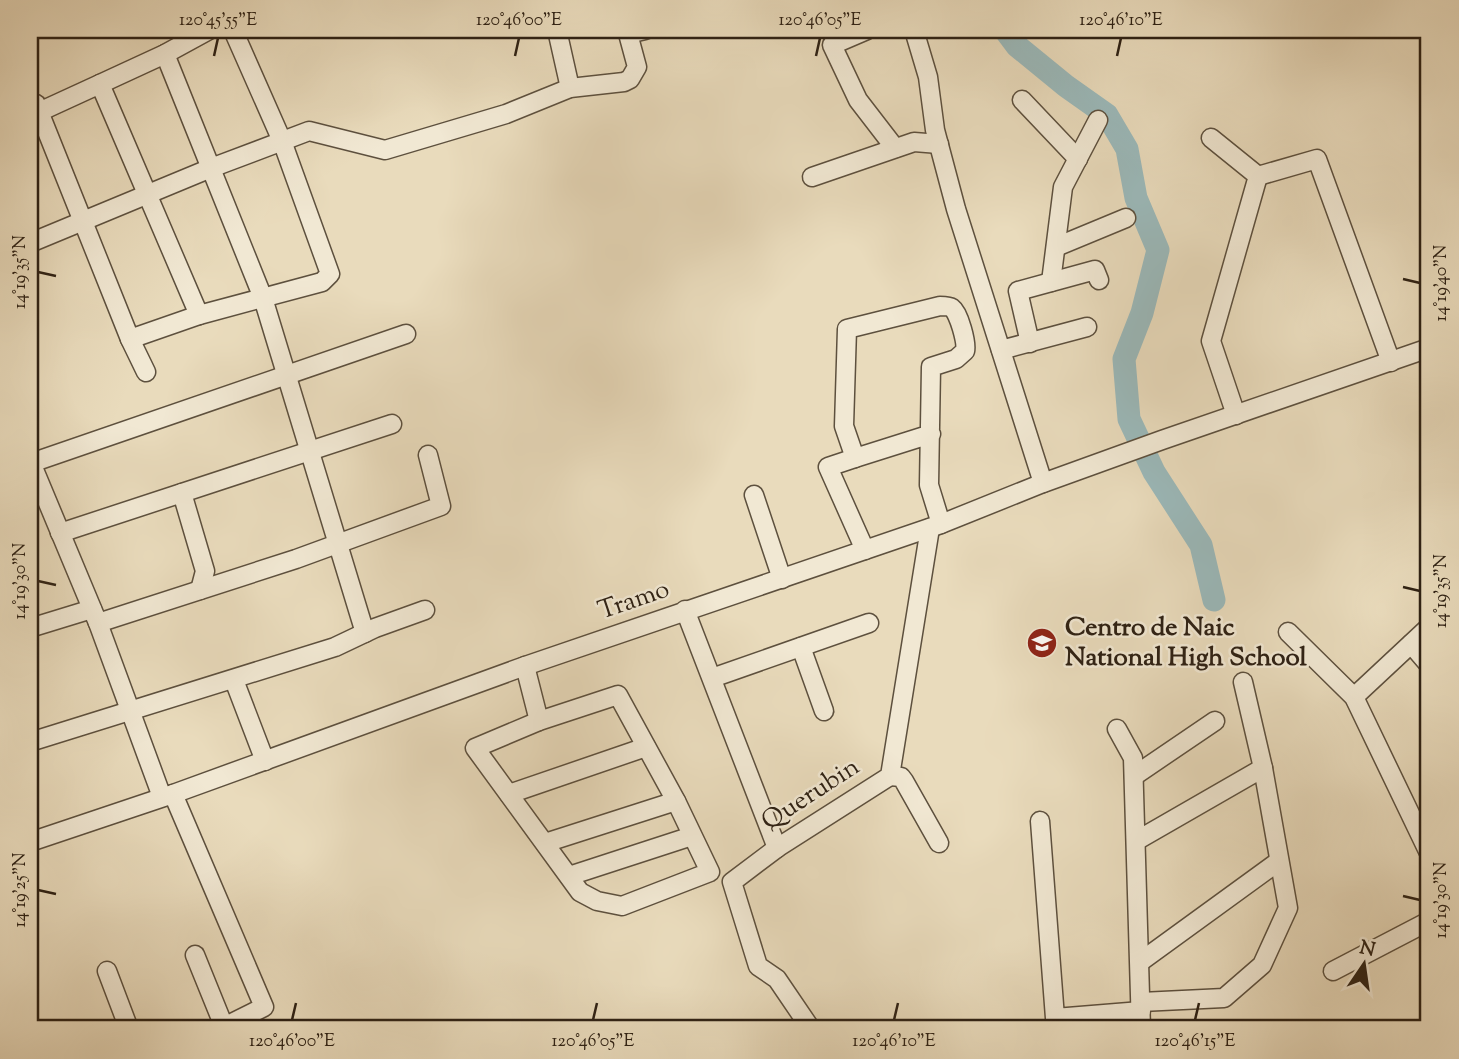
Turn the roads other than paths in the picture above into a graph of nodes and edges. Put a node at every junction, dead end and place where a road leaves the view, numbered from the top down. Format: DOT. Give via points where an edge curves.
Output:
graph roads {
  1 [pos="209,30"];
  2 [pos="233,30"];
  3 [pos="557,30"];
  4 [pos="867,30"];
  5 [pos="914,30"];
  6 [pos="634,31"];
  7 [pos="165,54"];
  8 [pos="100,84"];
  9 [pos="570,88"];
  10 [pos="1022,100"];
  11 [pos="1098,120"];
  12 [pos="1210,138"];
  13 [pos="282,141"];
  14 [pos="939,144"];
  15 [pos="895,148"];
  16 [pos="1078,159"];
  17 [pos="211,168"];
  18 [pos="1258,176"];
  19 [pos="812,177"];
  20 [pos="148,194"];
  21 [pos="1126,218"];
  22 [pos="83,221"];
  23 [pos="30,243"];
  24 [pos="1056,247"];
  25 [pos="1099,280"];
  26 [pos="1051,282"];
  27 [pos="263,298"];
  28 [pos="199,315"];
  29 [pos="1087,327"];
  30 [pos="406,334"];
  31 [pos="130,339"];
  32 [pos="1031,342"];
  33 [pos="1429,348"];
  34 [pos="1001,350"];
  35 [pos="1391,362"];
  36 [pos="146,372"];
  37 [pos="286,375"];
  38 [pos="1236,415"];
  39 [pos="392,424"];
  40 [pos="931,434"];
  41 [pos="310,451"];
  42 [pos="428,455"];
  43 [pos="855,458"];
  44 [pos="30,461"];
  45 [pos="1043,483"];
  46 [pos="182,493"];
  47 [pos="754,495"];
  48 [pos="935,526"];
  49 [pos="60,533"];
  50 [pos="338,543"];
  51 [pos="865,550"];
  52 [pos="782,579"];
  53 [pos="200,590"];
  54 [pos="425,610"];
  55 [pos="685,610"];
  56 [pos="95,616"];
  57 [pos="869,623"];
  58 [pos="1429,627"];
  59 [pos="31,628"];
  60 [pos="1288,632"];
  61 [pos="365,633"];
  62 [pos="1411,644"];
  63 [pos="801,647"];
  64 [pos="1429,665"];
  65 [pos="525,666"];
  66 [pos="712,678"];
  67 [pos="234,680"];
  68 [pos="1243,682"];
  69 [pos="1354,697"];
  70 [pos="130,710"];
  71 [pos="824,711"];
  72 [pos="539,720"];
  73 [pos="1215,721"];
  74 [pos="1116,729"];
  75 [pos="30,742"];
  76 [pos="646,747"];
  77 [pos="265,761"];
  78 [pos="1263,768"];
  79 [pos="890,776"];
  80 [pos="1134,776"];
  81 [pos="509,794"];
  82 [pos="168,796"];
  83 [pos="676,801"];
  84 [pos="1422,819"];
  85 [pos="1040,821"];
  86 [pos="692,836"];
  87 [pos="1136,841"];
  88 [pos="30,842"];
  89 [pos="545,843"];
  90 [pos="939,843"];
  91 [pos="777,848"];
  92 [pos="1429,853"];
  93 [pos="1279,861"];
  94 [pos="710,872"];
  95 [pos="569,876"];
  96 [pos="732,881"];
  97 [pos="1429,921"];
  98 [pos="195,955"];
  99 [pos="1140,962"];
  100 [pos="107,971"];
  101 [pos="1333,971"];
  102 [pos="1141,1007"];
  103 [pos="1054,1023"];
  104 [pos="225,1028"];
  105 [pos="129,1029"];
  106 [pos="811,1029"];
  107 [pos="1141,1029"];
  1 -- 7 [label="street"];
  2 -- 13 [label="street"];
  3 -- 9 [label="street"];
  4 -- 15 [label="street" via="832,45 858,100"];
  5 -- 14 [label="street" via="928,77"];
  6 -- 9 [label="street" via="637,67 630,79"];
  7 -- 8 [label="street"];
  7 -- 17 [label="street"];
  8 -- 20 [label="street"];
  8 -- 22 [label="street" via="37,107"];
  9 -- 13 [label="street" via="506,114 384,150 309,131"];
  10 -- 16 [label="street"];
  11 -- 16 [label="street"];
  12 -- 18 [label="street"];
  13 -- 17 [label="street"];
  13 -- 27 [label="street" via="330,274 322,282"];
  14 -- 15 [label="street" via="914,142"];
  14 -- 34 [label="street"];
  15 -- 19 [label="street"];
  16 -- 24 [label="street" via="1063,187"];
  17 -- 20 [label="street"];
  17 -- 27 [label="street"];
  18 -- 35 [label="street" via="1317,159"];
  18 -- 38 [label="street" via="1211,341"];
  20 -- 22 [label="street"];
  20 -- 28 [label="street"];
  21 -- 24 [label="street"];
  22 -- 23 [label="street"];
  22 -- 31 [label="street"];
  24 -- 26 [label="street"];
  25 -- 26 [label="street" via="1095,270"];
  26 -- 32 [label="street" via="1018,291"];
  27 -- 28 [label="street"];
  27 -- 37 [label="street"];
  28 -- 31 [label="street"];
  29 -- 32 [label="street"];
  30 -- 37 [label="street"];
  31 -- 36 [label="street"];
  32 -- 34 [label="street"];
  33 -- 35 [label="street, Tramo"];
  34 -- 45 [label="street"];
  35 -- 38 [label="street, Tramo"];
  37 -- 41 [label="street"];
  37 -- 44 [label="street"];
  38 -- 45 [label="street, Tramo"];
  39 -- 41 [label="street"];
  40 -- 43 [label="street"];
  40 -- 43 [label="street" via="931,367 963,355 967,347 956,313 946,307 846,329 844,426"];
  40 -- 48 [label="street" via="929,485"];
  41 -- 46 [label="street"];
  41 -- 50 [label="street"];
  42 -- 50 [label="street" via="441,506"];
  43 -- 51 [label="street" via="828,467"];
  44 -- 49 [label="street"];
  45 -- 48 [label="street, Tramo"];
  46 -- 49 [label="street"];
  46 -- 53 [label="street" via="205,571"];
  47 -- 52 [label="street"];
  48 -- 51 [label="street, Tramo"];
  48 -- 79 [label="street, Querubin"];
  49 -- 56 [label="street"];
  50 -- 53 [label="street"];
  50 -- 61 [label="street"];
  51 -- 52 [label="street, Tramo"];
  52 -- 55 [label="street, Tramo"];
  53 -- 56 [label="street"];
  54 -- 61 [label="street"];
  55 -- 65 [label="street, Tramo"];
  55 -- 66 [label="street"];
  56 -- 59 [label="street"];
  56 -- 70 [label="street"];
  57 -- 63 [label="street"];
  58 -- 62 [label="street"];
  60 -- 69 [label="street"];
  61 -- 67 [label="street"];
  62 -- 64 [label="street"];
  62 -- 69 [label="street"];
  63 -- 66 [label="street"];
  63 -- 71 [label="street"];
  65 -- 72 [label="street"];
  65 -- 77 [label="street, Tramo"];
  66 -- 91 [label="street"];
  67 -- 70 [label="street"];
  67 -- 77 [label="street"];
  68 -- 78 [label="street"];
  69 -- 84 [label="street"];
  70 -- 75 [label="street"];
  70 -- 82 [label="street"];
  72 -- 76 [label="street" via="618,695"];
  72 -- 81 [label="street" via="475,748"];
  73 -- 80 [label="street"];
  74 -- 80 [label="street" via="1133,758"];
  76 -- 81 [label="street"];
  76 -- 83 [label="street"];
  77 -- 82 [label="street, Tramo"];
  78 -- 87 [label="street"];
  78 -- 93 [label="street"];
  79 -- 90 [label="street" via="904,781"];
  79 -- 91 [label="street, Querubin"];
  80 -- 87 [label="street"];
  81 -- 89 [label="street"];
  82 -- 88 [label="street, Tramo"];
  82 -- 104 [label="street" via="264,1007"];
  83 -- 86 [label="street"];
  83 -- 89 [label="street"];
  84 -- 92 [label="street"];
  85 -- 103 [label="street"];
  86 -- 94 [label="street"];
  86 -- 95 [label="street"];
  87 -- 99 [label="street"];
  89 -- 95 [label="street"];
  91 -- 96 [label="street, Querubin"];
  93 -- 99 [label="street"];
  93 -- 102 [label="street" via="1288,908 1262,965 1224,998"];
  94 -- 95 [label="street" via="622,906 580,892"];
  94 -- 96 [label="street"];
  96 -- 106 [label="street" via="758,966 777,979"];
  97 -- 101 [label="street"];
  98 -- 104 [label="street"];
  99 -- 102 [label="street"];
  100 -- 105 [label="street"];
  102 -- 103 [label="street"];
  102 -- 107 [label="street"];
}
